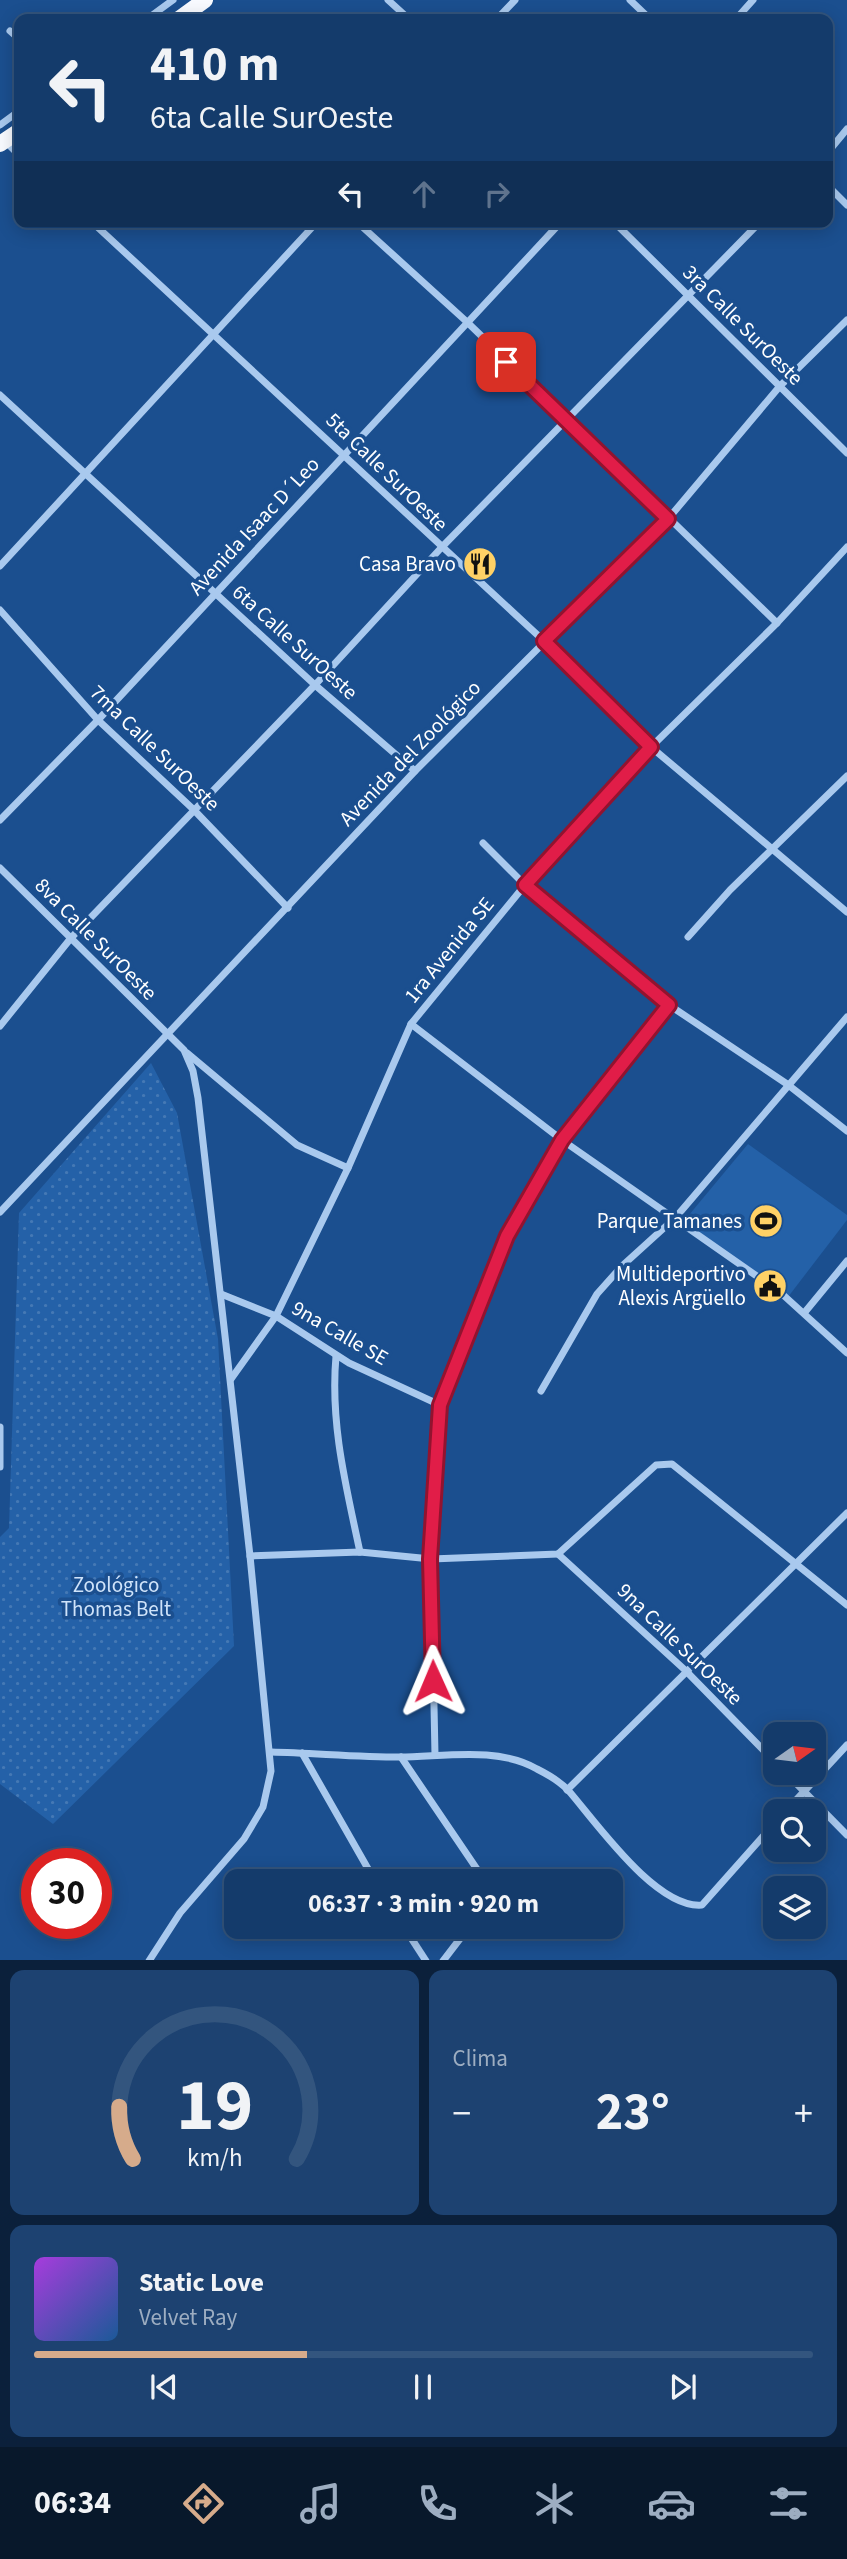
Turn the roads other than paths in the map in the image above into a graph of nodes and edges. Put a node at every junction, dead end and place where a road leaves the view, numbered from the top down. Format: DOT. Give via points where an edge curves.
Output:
graph roads {
  1 [pos="173,0"];
  2 [pos="205,0"];
  3 [pos="388,0"];
  4 [pos="515,0"];
  5 [pos="630,0"];
  6 [pos="753,0"];
  7 [pos="154,14"];
  8 [pos="186,14"];
  9 [pos="403,14"];
  10 [pos="502,14"];
  11 [pos="645,14"];
  12 [pos="740,14"];
  13 [pos="9,31"];
  14 [pos="14,35"];
  15 [pos="14,119"];
  16 [pos="847,129"];
  17 [pos="2,137"];
  18 [pos="833,146"];
  19 [pos="833,191"];
  20 [pos="847,205"];
  21 [pos="98,228"];
  22 [pos="312,228"];
  23 [pos="364,228"];
  24 [pos="555,228"];
  25 [pos="620,228"];
  26 [pos="754,228"];
  27 [pos="688,294"];
  28 [pos="847,320"];
  29 [pos="467,323"];
  30 [pos="214,336"];
  31 [pos="780,386"];
  32 [pos="0,395"];
  33 [pos="565,421"];
  34 [pos="847,453"];
  35 [pos="345,455"];
  36 [pos="87,475"];
  37 [pos="668,519"];
  38 [pos="847,547"];
  39 [pos="441,548"];
  40 [pos="0,566"];
  41 [pos="215,593"];
  42 [pos="0,610"];
  43 [pos="777,623"];
  44 [pos="544,641"];
  45 [pos="316,685"];
  46 [pos="98,720"];
  47 [pos="651,747"];
  48 [pos="415,771"];
  49 [pos="847,776"];
  50 [pos="194,809"];
  51 [pos="0,820"];
  52 [pos="483,844"];
  53 [pos="771,850"];
  54 [pos="0,868"];
  55 [pos="525,885"];
  56 [pos="288,908"];
  57 [pos="847,912"];
  58 [pos="688,937"];
  59 [pos="71,938"];
  60 [pos="669,1005"];
  61 [pos="847,1017"];
  62 [pos="411,1024"];
  63 [pos="0,1026"];
  64 [pos="166,1034"];
  65 [pos="184,1050"];
  66 [pos="786,1084"];
  67 [pos="847,1131"];
  68 [pos="562,1140"];
  69 [pos="348,1168"];
  70 [pos="0,1212"];
  71 [pos="676,1217"];
  72 [pos="847,1261"];
  73 [pos="221,1294"];
  74 [pos="805,1312"];
  75 [pos="276,1316"];
  76 [pos="847,1353"];
  77 [pos="336,1356"];
  78 [pos="231,1379"];
  79 [pos="541,1391"];
  80 [pos="440,1405"];
  81 [pos="0,1427"];
  82 [pos="0,1466"];
  83 [pos="847,1513"];
  84 [pos="359,1552"];
  85 [pos="558,1553"];
  86 [pos="250,1556"];
  87 [pos="430,1559"];
  88 [pos="799,1563"];
  89 [pos="847,1605"];
  90 [pos="685,1670"];
  91 [pos="847,1745"];
  92 [pos="763,1750"];
  93 [pos="271,1752"];
  94 [pos="302,1753"];
  95 [pos="435,1755"];
  96 [pos="401,1757"];
  97 [pos="798,1785"];
  98 [pos="567,1790"];
  99 [pos="804,1791"];
  100 [pos="797,1799"];
  101 [pos="847,1835"];
  102 [pos="763,1836"];
  103 [pos="368,1869"];
  104 [pos="477,1869"];
  105 [pos="412,1939"];
  106 [pos="460,1939"];
  107 [pos="150,1960"];
  108 [pos="425,1960"];
  109 [pos="444,1960"];
  1 -- 7 [label="street"];
  2 -- 8 [label="highway"];
  3 -- 9 [label="street"];
  4 -- 10 [label="street"];
  5 -- 11 [label="street"];
  6 -- 12 [label="street"];
  13 -- 14 [label="street"];
  15 -- 17 [label="street"];
  16 -- 18 [label="street"];
  19 -- 20 [label="street"];
  21 -- 30 [label="street, 5ta Calle SurOeste"];
  22 -- 30 [label="street"];
  23 -- 29 [label="street"];
  24 -- 29 [label="street, Avenida Isaac D´Leo"];
  25 -- 27 [label="street, 3ra Calle SurOeste"];
  26 -- 27 [label="street"];
  27 -- 31 [label="street, 3ra Calle SurOeste"];
  27 -- 33 [label="street"];
  28 -- 31 [label="street, Avenida del Zoológico"];
  29 -- 33 [label="street"];
  29 -- 35 [label="street, Avenida Isaac D´Leo"];
  30 -- 35 [label="street, 5ta Calle SurOeste"];
  30 -- 36 [label="street"];
  31 -- 34 [label="street, 3ra Calle SurOeste"];
  31 -- 37 [label="street, Avenida del Zoológico"];
  32 -- 36 [label="street, 6ta Calle SurOeste"];
  33 -- 37 [label="street"];
  33 -- 39 [label="street"];
  35 -- 39 [label="street, 5ta Calle SurOeste"];
  35 -- 41 [label="street, Avenida Isaac D´Leo"];
  36 -- 40 [label="street"];
  36 -- 41 [label="street, 6ta Calle SurOeste"];
  37 -- 43 [label="street"];
  37 -- 44 [label="street, Avenida del Zoológico"];
  38 -- 43 [label="street, 1ra Avenida SE"];
  39 -- 44 [label="street, 5ta Calle SurOeste"];
  39 -- 45 [label="street"];
  41 -- 45 [label="street, 6ta Calle SurOeste"];
  41 -- 46 [label="street, Avenida Isaac D´Leo"];
  42 -- 46 [label="street, 7ma Calle SurOeste"];
  43 -- 47 [label="street, 1ra Avenida SE"];
  44 -- 47 [label="street, 5ta Calle SurOeste"];
  44 -- 48 [label="street, Avenida del Zoológico"];
  45 -- 48 [label="street, 6ta Calle SurOeste"];
  45 -- 50 [label="street"];
  46 -- 50 [label="street, 7ma Calle SurOeste"];
  46 -- 51 [label="street, Avenida Isaac D´Leo"];
  47 -- 53 [label="street, 5ta Calle SurOeste"];
  47 -- 55 [label="street, 1ra Avenida SE"];
  48 -- 56 [label="street, Avenida del Zoológico"];
  49 -- 53 [label="street"];
  50 -- 56 [label="street, 7ma Calle SurOeste"];
  50 -- 59 [label="street"];
  52 -- 55 [label="street"];
  53 -- 57 [label="street, 5ta Calle SurOeste"];
  53 -- 58 [label="street"];
  54 -- 59 [label="street, 8va Calle SurOeste"];
  55 -- 60 [label="street"];
  55 -- 62 [label="street, 1ra Avenida SE"];
  56 -- 64 [label="street, Avenida del Zoológico"];
  59 -- 63 [label="street"];
  59 -- 64 [label="street, 8va Calle SurOeste"];
  60 -- 66 [label="street"];
  60 -- 68 [label="street"];
  61 -- 66 [label="street"];
  62 -- 68 [label="street"];
  62 -- 69 [label="street, 1ra Avenida SE"];
  64 -- 65 [label="street, 8va Calle SurOeste"];
  64 -- 70 [label="street, Avenida del Zoológico"];
  65 -- 69 [label="street, 8va Calle SurOeste" via="297,1145"];
  65 -- 73 [label="street" via="198,1098"];
  66 -- 67 [label="street"];
  66 -- 71 [label="street"];
  68 -- 71 [label="street"];
  68 -- 80 [label="street" via="507,1236"];
  69 -- 75 [label="street, 1ra Avenida SE"];
  71 -- 74 [label="street"];
  71 -- 79 [label="street" via="597,1294"];
  72 -- 74 [label="street"];
  73 -- 75 [label="street, 9na Calle SE"];
  73 -- 78 [label="street"];
  74 -- 76 [label="street"];
  75 -- 77 [label="street, 9na Calle SE"];
  75 -- 78 [label="street, 1ra Avenida SE"];
  77 -- 80 [label="street, 9na Calle SE"];
  77 -- 84 [label="street" via="335,1435"];
  78 -- 86 [label="street"];
  80 -- 87 [label="street"];
  81 -- 82 [label="street"];
  83 -- 88 [label="street"];
  84 -- 86 [label="street"];
  84 -- 87 [label="street"];
  85 -- 87 [label="street"];
  85 -- 88 [label="street" via="656,1465 672,1464"];
  85 -- 90 [label="street, 9na Calle SurOeste"];
  86 -- 93 [label="street"];
  87 -- 95 [label="street"];
  88 -- 89 [label="street"];
  88 -- 90 [label="street"];
  90 -- 92 [label="street, 9na Calle SurOeste"];
  90 -- 98 [label="street"];
  91 -- 99 [label="street"];
  93 -- 94 [label="street"];
  93 -- 107 [label="street" via="263,1807 244,1839 180,1913"];
  94 -- 96 [label="street"];
  94 -- 103 [label="street"];
  95 -- 96 [label="street"];
  95 -- 98 [label="street" via="521,1762"];
  96 -- 104 [label="street"];
  97 -- 99 [label="street"];
  98 -- 102 [label="street" via="629,1862 670,1896 693,1906 702,1905"];
  99 -- 100 [label="street"];
  99 -- 101 [label="street"];
  105 -- 108 [label="street"];
  106 -- 109 [label="street"];
}
